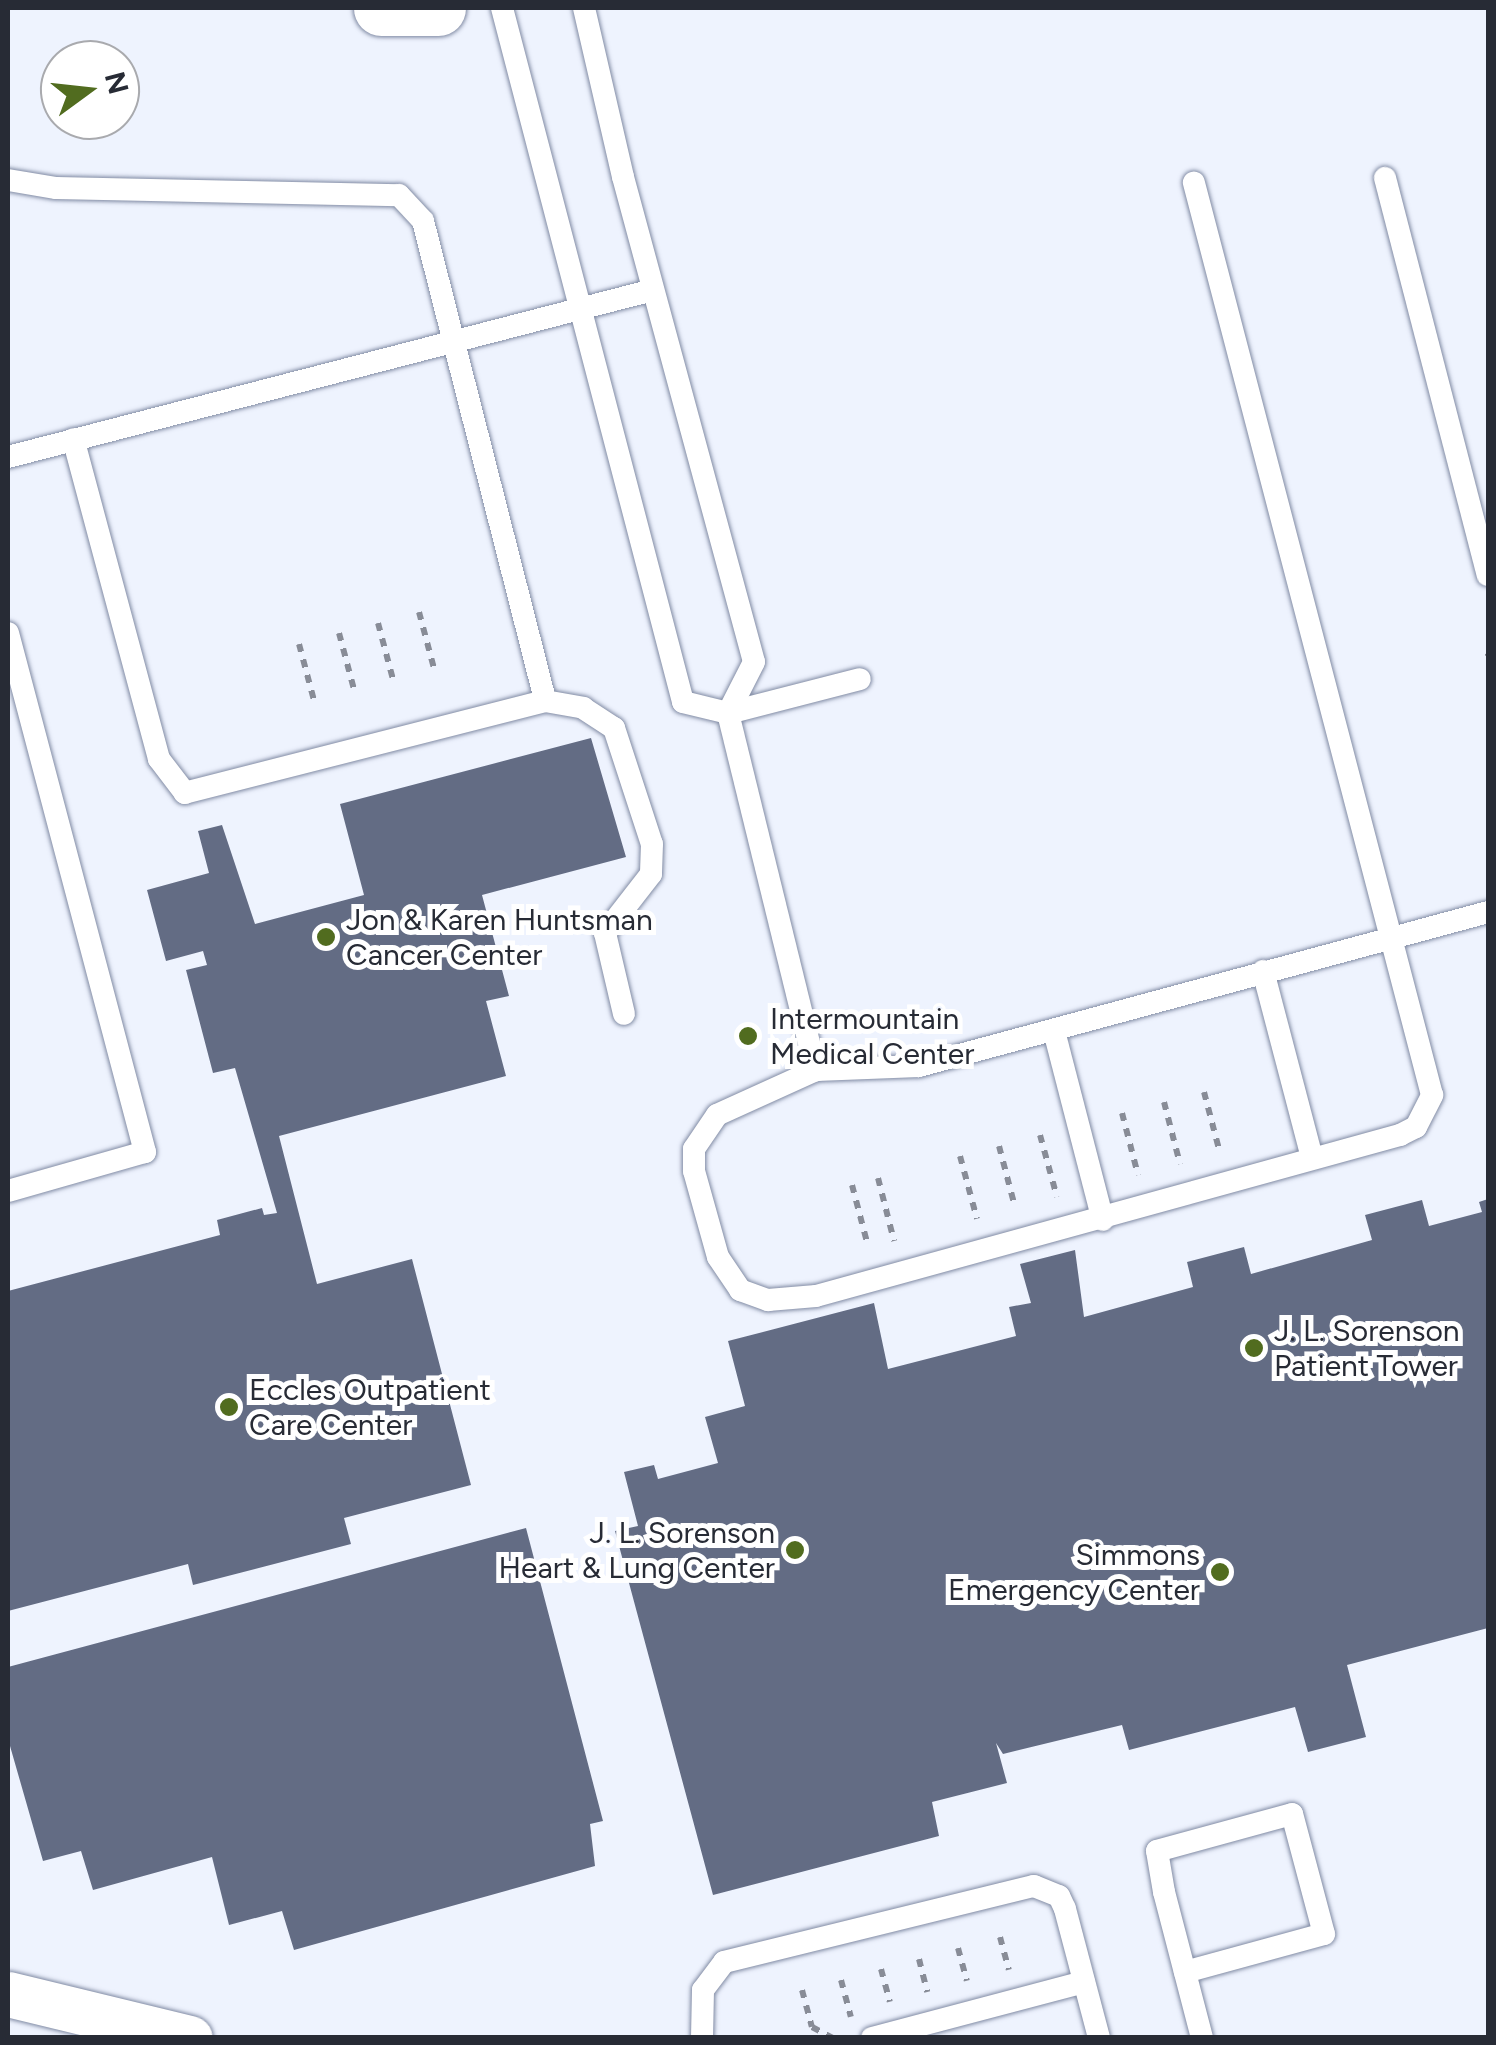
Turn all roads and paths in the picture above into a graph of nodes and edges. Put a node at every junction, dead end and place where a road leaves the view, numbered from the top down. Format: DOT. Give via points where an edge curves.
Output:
graph roads {
  1 [pos="381,8"];
  2 [pos="438,8"];
  3 [pos="502,8"];
  4 [pos="584,8"];
  5 [pos="1384,178"];
  6 [pos="8,180"];
  7 [pos="1194,184"];
  8 [pos="654,290"];
  9 [pos="578,310"];
  10 [pos="452,342"];
  11 [pos="73,439"];
  12 [pos="8,457"];
  13 [pos="1488,575"];
  14 [pos="418,612"];
  15 [pos="378,623"];
  16 [pos="8,633"];
  17 [pos="340,633"];
  18 [pos="299,644"];
  19 [pos="434,672"];
  20 [pos="860,679"];
  21 [pos="394,683"];
  22 [pos="356,693"];
  23 [pos="545,701"];
  24 [pos="315,704"];
  25 [pos="728,712"];
  26 [pos="1488,912"];
  27 [pos="1387,938"];
  28 [pos="1263,970"];
  29 [pos="624,1014"];
  30 [pos="1054,1031"];
  31 [pos="816,1070"];
  32 [pos="1204,1092"];
  33 [pos="1164,1102"];
  34 [pos="1122,1113"];
  35 [pos="1040,1134"];
  36 [pos="999,1146"];
  37 [pos="1221,1154"];
  38 [pos="960,1156"];
  39 [pos="1312,1158"];
  40 [pos="1180,1166"];
  41 [pos="1138,1176"];
  42 [pos="878,1178"];
  43 [pos="852,1185"];
  44 [pos="8,1191"];
  45 [pos="1057,1198"];
  46 [pos="1016,1208"];
  47 [pos="977,1219"];
  48 [pos="1103,1220"];
  49 [pos="894,1241"];
  50 [pos="868,1246"];
  51 [pos="1186,1972"];
  52 [pos="841,1980"];
  53 [pos="1084,1982"];
  54 [pos="802,1990"];
  55 [pos="8,1994"];
  56 [pos="190,2038"];
  57 [pos="702,2038"];
  58 [pos="833,2038"];
  59 [pos="856,2038"];
  60 [pos="872,2038"];
  61 [pos="1099,2038"];
  62 [pos="1202,2038"];
  1 -- 2 [label="street"];
  3 -- 9 [label="lane"];
  4 -- 8 [label="lane"];
  5 -- 13 [label="lane"];
  6 -- 10 [label="lane" via="56,188 399,196 422,221"];
  7 -- 27 [label="lane"];
  8 -- 9 [label="lane"];
  8 -- 25 [label="lane" via="754,662"];
  9 -- 10 [label="lane"];
  9 -- 25 [label="lane" via="683,702"];
  10 -- 11 [label="lane"];
  10 -- 23 [label="lane"];
  11 -- 12 [label="lane"];
  11 -- 23 [label="lane" via="159,759 185,793"];
  14 -- 19 [label="path"];
  15 -- 21 [label="path"];
  16 -- 44 [label="lane" via="145,1152"];
  17 -- 22 [label="path"];
  18 -- 24 [label="path"];
  20 -- 25 [label="lane"];
  23 -- 29 [label="lane" via="583,708 614,728 652,844 651,874 604,933"];
  25 -- 31 [label="lane"];
  26 -- 27 [label="lane"];
  27 -- 28 [label="lane"];
  27 -- 39 [label="lane" via="1432,1095 1416,1127"];
  28 -- 30 [label="lane"];
  28 -- 39 [label="lane"];
  30 -- 31 [label="lane" via="919,1066"];
  30 -- 48 [label="lane"];
  31 -- 48 [label="lane" via="717,1114 694,1149 718,1257 740,1290 768,1300 816,1296"];
  32 -- 37 [label="path"];
  33 -- 40 [label="path"];
  34 -- 41 [label="path"];
  35 -- 45 [label="path"];
  36 -- 46 [label="path"];
  38 -- 47 [label="path"];
  39 -- 48 [label="lane"];
  42 -- 49 [label="path"];
  43 -- 50 [label="path"];
  51 -- 51 [label="lane" via="1157,1851 1292,1814 1324,1934"];
  51 -- 62 [label="lane"];
  52 -- 59 [label="path"];
  53 -- 57 [label="lane" via="1059,1896 1034,1886 724,1962 703,1990"];
  53 -- 60 [label="lane"];
  53 -- 61 [label="lane"];
  54 -- 58 [label="path" via="812,2027"];
  55 -- 56 [label="street"];
}
